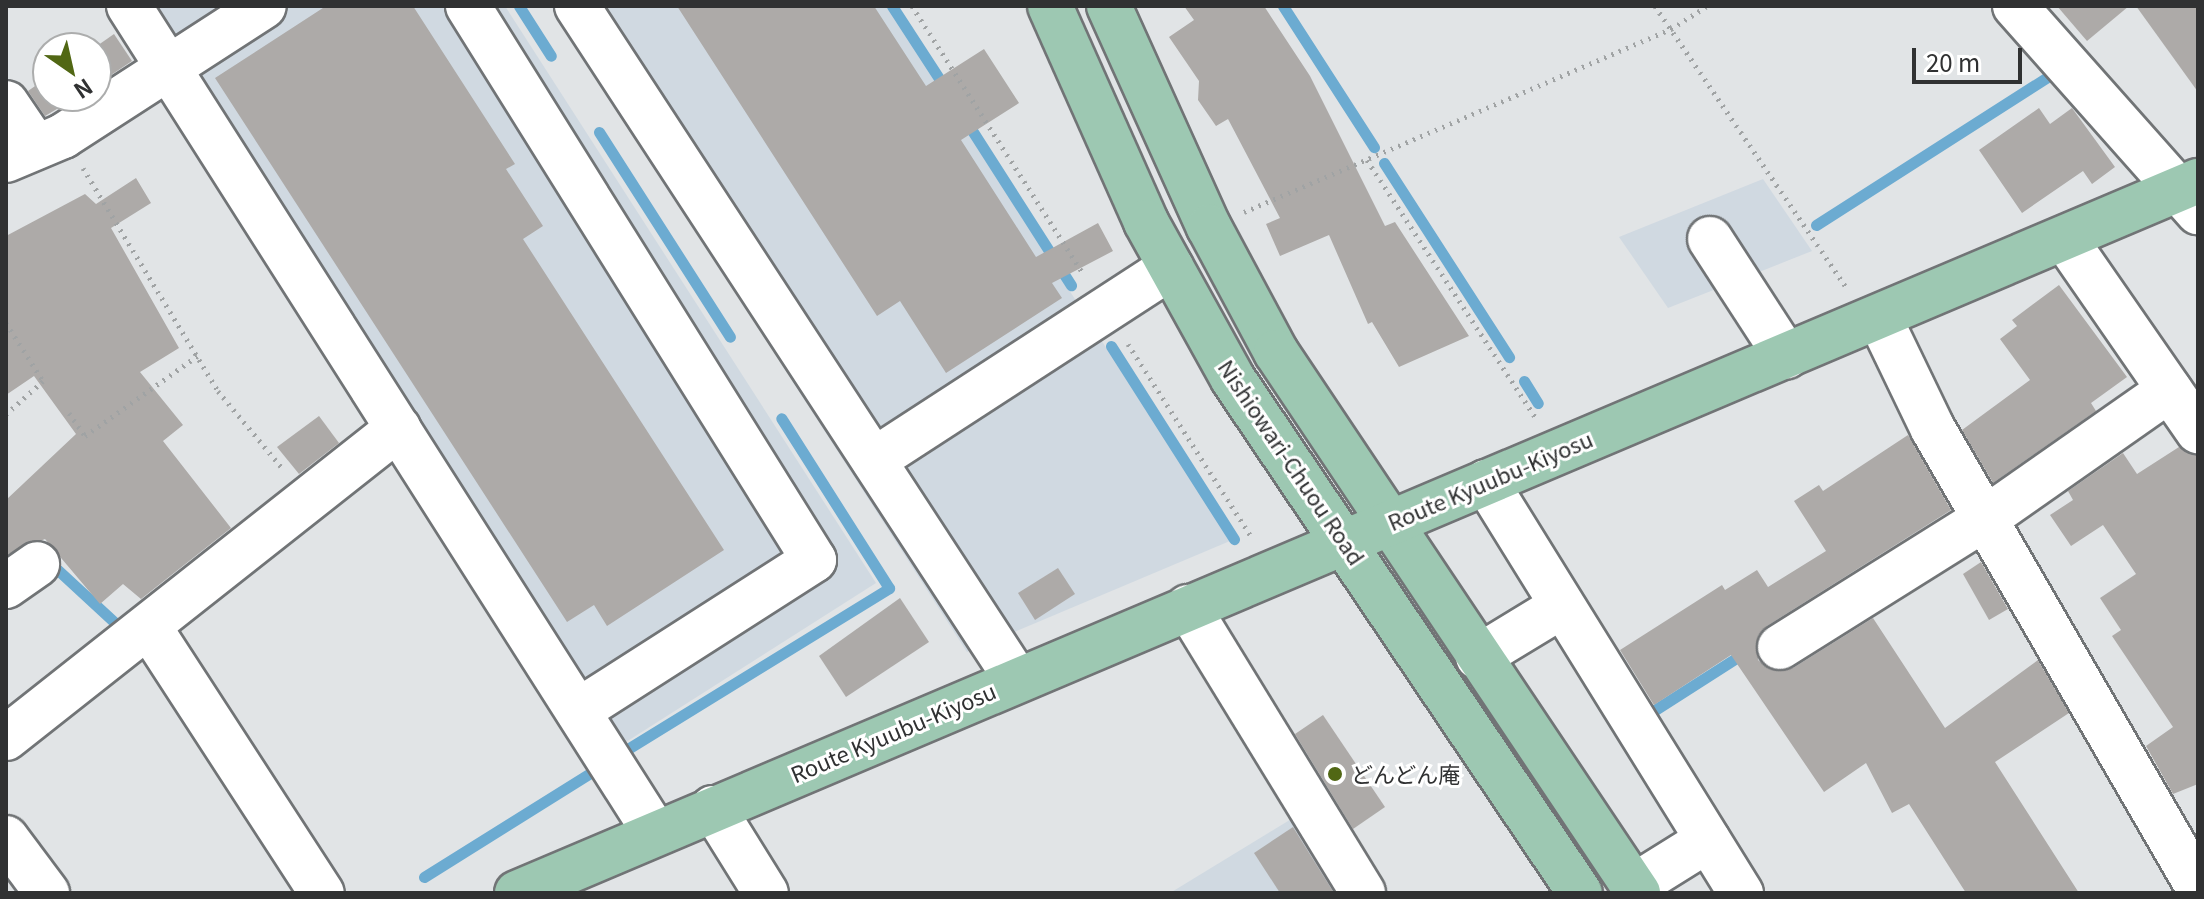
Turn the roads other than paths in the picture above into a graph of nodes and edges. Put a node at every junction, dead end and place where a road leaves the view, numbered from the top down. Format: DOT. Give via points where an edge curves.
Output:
graph roads {
  1 [pos="129,6"];
  2 [pos="264,6"];
  3 [pos="468,6"];
  4 [pos="577,6"];
  5 [pos="1050,6"];
  6 [pos="1109,6"];
  7 [pos="2015,6"];
  8 [pos="169,67"];
  9 [pos="6,103"];
  10 [pos="35,148"];
  11 [pos="2191,195"];
  12 [pos="1710,239"];
  13 [pos="2065,239"];
  14 [pos="1171,267"];
  15 [pos="1874,318"];
  16 [pos="1786,356"];
  17 [pos="2169,390"];
  18 [pos="398,428"];
  19 [pos="2198,431"];
  20 [pos="874,460"];
  21 [pos="1486,482"];
  22 [pos="1989,516"];
  23 [pos="1389,523"];
  24 [pos="1345,542"];
  25 [pos="1562,606"];
  26 [pos="1188,607"];
  27 [pos="149,627"];
  28 [pos="1780,647"];
  29 [pos="1478,657"];
  30 [pos="1017,680"];
  31 [pos="578,711"];
  32 [pos="6,738"];
  33 [pos="713,808"];
  34 [pos="654,831"];
  35 [pos="6,838"];
  36 [pos="1708,840"];
  37 [pos="2198,887"];
  38 [pos="1636,890"];
  39 [pos="1359,892"];
  40 [pos="47,893"];
  41 [pos="322,893"];
  42 [pos="517,893"];
  43 [pos="766,893"];
  44 [pos="1580,893"];
  45 [pos="1741,893"];
  1 -- 8 [label="street"];
  2 -- 8 [label="street"];
  3 -- 31 [label="street" via="814,560"];
  4 -- 20 [label="street"];
  5 -- 14 [label="main road, Nishiowari-Chuou Road"];
  6 -- 23 [label="main road, Nishiowari-Chuou Road" via="1209,227 1276,352"];
  7 -- 11 [label="street"];
  8 -- 10 [label="street"];
  8 -- 18 [label="street"];
  9 -- 10 [label="street"];
  11 -- 13 [label="main road, Route Kyuubu-Kiyosu"];
  12 -- 16 [label="street"];
  13 -- 15 [label="main road, Route Kyuubu-Kiyosu"];
  13 -- 17 [label="street"];
  14 -- 20 [label="street"];
  14 -- 24 [label="main road, Nishiowari-Chuou Road" via="1233,379"];
  15 -- 16 [label="main road, Route Kyuubu-Kiyosu"];
  15 -- 22 [label="street" via="1933,429"];
  16 -- 21 [label="main road, Route Kyuubu-Kiyosu"];
  17 -- 19 [label="street"];
  17 -- 22 [label="street"];
  18 -- 27 [label="street"];
  18 -- 31 [label="street"];
  20 -- 30 [label="street"];
  21 -- 23 [label="main road, Route Kyuubu-Kiyosu"];
  21 -- 25 [label="street"];
  22 -- 28 [label="street"];
  22 -- 37 [label="street"];
  23 -- 24 [label="main road, Route Kyuubu-Kiyosu"];
  23 -- 29 [label="main road, Nishiowari-Chuou Road"];
  24 -- 26 [label="main road, Route Kyuubu-Kiyosu"];
  24 -- 44 [label="main road, Nishiowari-Chuou Road"];
  25 -- 29 [label="street"];
  25 -- 36 [label="street"];
  26 -- 30 [label="main road, Route Kyuubu-Kiyosu"];
  26 -- 39 [label="street"];
  27 -- 32 [label="street"];
  27 -- 41 [label="street"];
  29 -- 38 [label="main road, Nishiowari-Chuou Road"];
  30 -- 33 [label="main road, Route Kyuubu-Kiyosu"];
  31 -- 34 [label="street"];
  33 -- 34 [label="main road, Route Kyuubu-Kiyosu"];
  33 -- 43 [label="street"];
  34 -- 42 [label="main road, Route Kyuubu-Kiyosu"];
  35 -- 40 [label="street"];
  36 -- 38 [label="street"];
  36 -- 45 [label="street"];
}
